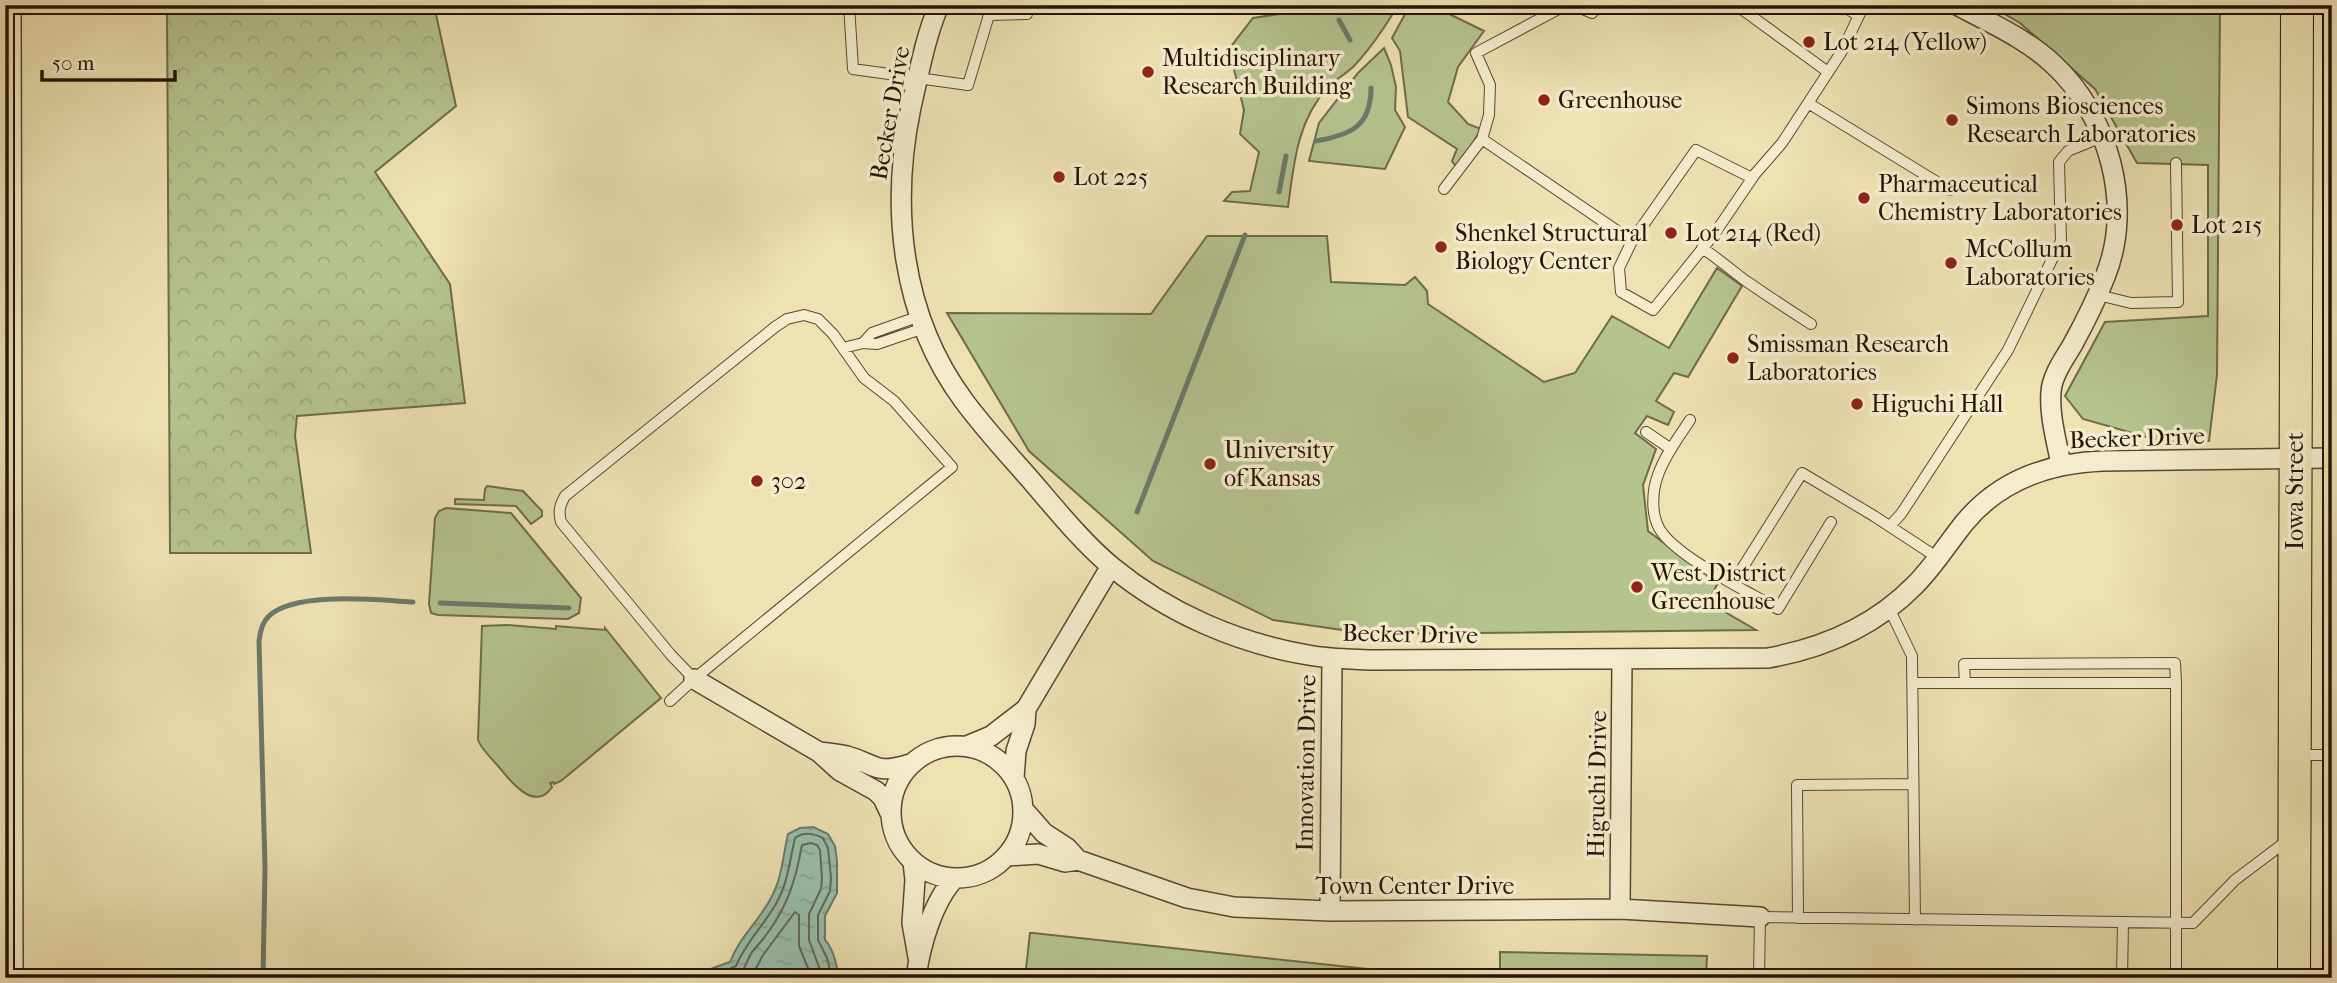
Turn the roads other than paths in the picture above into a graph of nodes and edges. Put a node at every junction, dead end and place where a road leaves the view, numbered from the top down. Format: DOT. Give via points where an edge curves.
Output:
graph roads {
  1 [pos="11,5"];
  2 [pos="849,5"];
  3 [pos="939,5"];
  4 [pos="1566,5"];
  5 [pos="1573,5"];
  6 [pos="1600,5"];
  7 [pos="1735,5"];
  8 [pos="1842,5"];
  9 [pos="1864,5"];
  10 [pos="1957,5"];
  11 [pos="2297,5"];
  12 [pos="1027,14"];
  13 [pos="1857,15"];
  14 [pos="1828,72"];
  15 [pos="918,78"];
  16 [pos="1808,103"];
  17 [pos="2102,137"];
  18 [pos="1482,139"];
  19 [pos="2176,163"];
  20 [pos="1752,178"];
  21 [pos="1444,188"];
  22 [pos="1950,190"];
  23 [pos="1632,241"];
  24 [pos="1702,248"];
  25 [pos="2098,295"];
  26 [pos="922,322"];
  27 [pos="1811,324"];
  28 [pos="843,348"];
  29 [pos="1690,420"];
  30 [pos="1646,432"];
  31 [pos="1671,449"];
  32 [pos="2295,458"];
  33 [pos="2332,458"];
  34 [pos="2061,465"];
  35 [pos="1831,522"];
  36 [pos="1890,526"];
  37 [pos="1938,558"];
  38 [pos="1111,566"];
  39 [pos="1733,583"];
  40 [pos="1889,608"];
  41 [pos="1332,658"];
  42 [pos="1622,660"];
  43 [pos="694,679"];
  44 [pos="1913,683"];
  45 [pos="1965,683"];
  46 [pos="2176,683"];
  47 [pos="670,701"];
  48 [pos="1026,709"];
  49 [pos="967,746"];
  50 [pos="819,752"];
  51 [pos="9,754"];
  52 [pos="2294,755"];
  53 [pos="2332,755"];
  54 [pos="910,764"];
  55 [pos="1014,778"];
  56 [pos="1913,784"];
  57 [pos="1023,809"];
  58 [pos="890,813"];
  59 [pos="2294,836"];
  60 [pos="1006,856"];
  61 [pos="1078,860"];
  62 [pos="913,862"];
  63 [pos="955,878"];
  64 [pos="1620,909"];
  65 [pos="1329,911"];
  66 [pos="1760,917"];
  67 [pos="1798,918"];
  68 [pos="1915,920"];
  69 [pos="2123,922"];
  70 [pos="2176,923"];
  71 [pos="919,958"];
  72 [pos="13,978"];
  73 [pos="916,978"];
  74 [pos="1759,978"];
  75 [pos="2123,978"];
  76 [pos="2176,978"];
  77 [pos="2294,978"];
  1 -- 51 [label="street"];
  2 -- 15 [label="lane" via="853,69"];
  3 -- 15 [label="street, Becker Drive"];
  4 -- 18 [label="lane" via="1476,53 1490,85"];
  5 -- 6 [label="lane" via="1592,13"];
  7 -- 14 [label="lane"];
  8 -- 13 [label="lane"];
  9 -- 13 [label="lane"];
  10 -- 17 [label="street" via="2029,44 2053,63 2086,102"];
  11 -- 32 [label="highway, Iowa Street"];
  12 -- 15 [label="lane" via="989,15 968,85"];
  13 -- 14 [label="lane"];
  14 -- 16 [label="lane"];
  15 -- 26 [label="street, Becker Drive" via="903,157 900,213 904,258"];
  16 -- 20 [label="lane"];
  16 -- 22 [label="lane"];
  17 -- 25 [label="street" via="2112,165 2117,207 2113,251"];
  17 -- 36 [label="lane" via="2068,151 2059,162 2061,242 2008,350"];
  18 -- 21 [label="lane"];
  18 -- 23 [label="lane"];
  19 -- 25 [label="lane" via="2178,302 2131,303"];
  20 -- 23 [label="lane" via="1696,150"];
  20 -- 24 [label="lane"];
  23 -- 24 [label="lane" via="1619,268 1621,292 1653,310"];
  24 -- 27 [label="lane"];
  25 -- 34 [label="street" via="2051,390"];
  26 -- 28 [label="lane" via="872,333 863,343"];
  26 -- 38 [label="street, Becker Drive" via="963,400 1072,528"];
  28 -- 43 [label="lane" via="864,378 894,401 952,467"];
  28 -- 43 [label="lane" via="818,319 804,315 787,319 560,504 561,522"];
  29 -- 31 [label="lane"];
  30 -- 31 [label="lane"];
  31 -- 39 [label="lane" via="1657,476 1652,501 1659,528 1674,545"];
  32 -- 33 [label="street, Becker Drive"];
  32 -- 34 [label="street, Becker Drive"];
  32 -- 52 [label="highway, Iowa Street"];
  34 -- 37 [label="street, Becker Drive" via="2000,490 1978,507"];
  35 -- 39 [label="lane" via="1778,609"];
  36 -- 37 [label="lane"];
  36 -- 39 [label="lane" via="1802,473"];
  37 -- 40 [label="street, Becker Drive"];
  38 -- 41 [label="street, Becker Drive" via="1143,591 1203,623 1268,647"];
  38 -- 48 [label="street"];
  40 -- 42 [label="street, Becker Drive" via="1860,628 1795,653 1741,660"];
  40 -- 44 [label="lane" via="1912,656"];
  41 -- 42 [label="street, Becker Drive"];
  41 -- 65 [label="street, Innovation Drive"];
  42 -- 64 [label="street, Higuchi Drive"];
  43 -- 47 [label="lane"];
  43 -- 50 [label="street"];
  44 -- 45 [label="lane"];
  44 -- 56 [label="lane"];
  45 -- 46 [label="lane"];
  45 -- 46 [label="lane" via="1964,664 2175,663"];
  46 -- 70 [label="lane"];
  48 -- 49 [label="street" via="991,736"];
  48 -- 55 [label="street"];
  49 -- 54 [label="street" via="936,749"];
  49 -- 55 [label="street" via="994,757"];
  50 -- 54 [label="street" via="846,756 878,769"];
  50 -- 58 [label="street" via="840,771 876,791"];
  51 -- 72 [label="street"];
  52 -- 53 [label="lane"];
  52 -- 59 [label="highway, Iowa Street"];
  54 -- 58 [label="street" via="895,786"];
  55 -- 57 [label="street"];
  56 -- 67 [label="lane" via="1797,785"];
  56 -- 68 [label="lane"];
  57 -- 60 [label="street" via="1019,834"];
  57 -- 61 [label="street, Town Center Drive"];
  58 -- 62 [label="street" via="897,840"];
  59 -- 70 [label="lane" via="2235,880 2193,923"];
  59 -- 77 [label="highway, Iowa Street"];
  60 -- 61 [label="street, Town Center Drive" via="1038,854 1065,862"];
  60 -- 63 [label="street" via="974,876"];
  61 -- 65 [label="street, Town Center Drive" via="1187,898 1234,907"];
  62 -- 63 [label="street"];
  62 -- 71 [label="street" via="912,923"];
  63 -- 71 [label="street" via="935,906"];
  64 -- 65 [label="street, Town Center Drive"];
  64 -- 66 [label="street, Town Center Drive"];
  66 -- 67 [label="lane"];
  66 -- 74 [label="lane"];
  67 -- 68 [label="lane"];
  68 -- 69 [label="lane"];
  69 -- 70 [label="lane"];
  69 -- 75 [label="lane"];
  70 -- 76 [label="lane"];
  71 -- 73 [label="street"];
}
